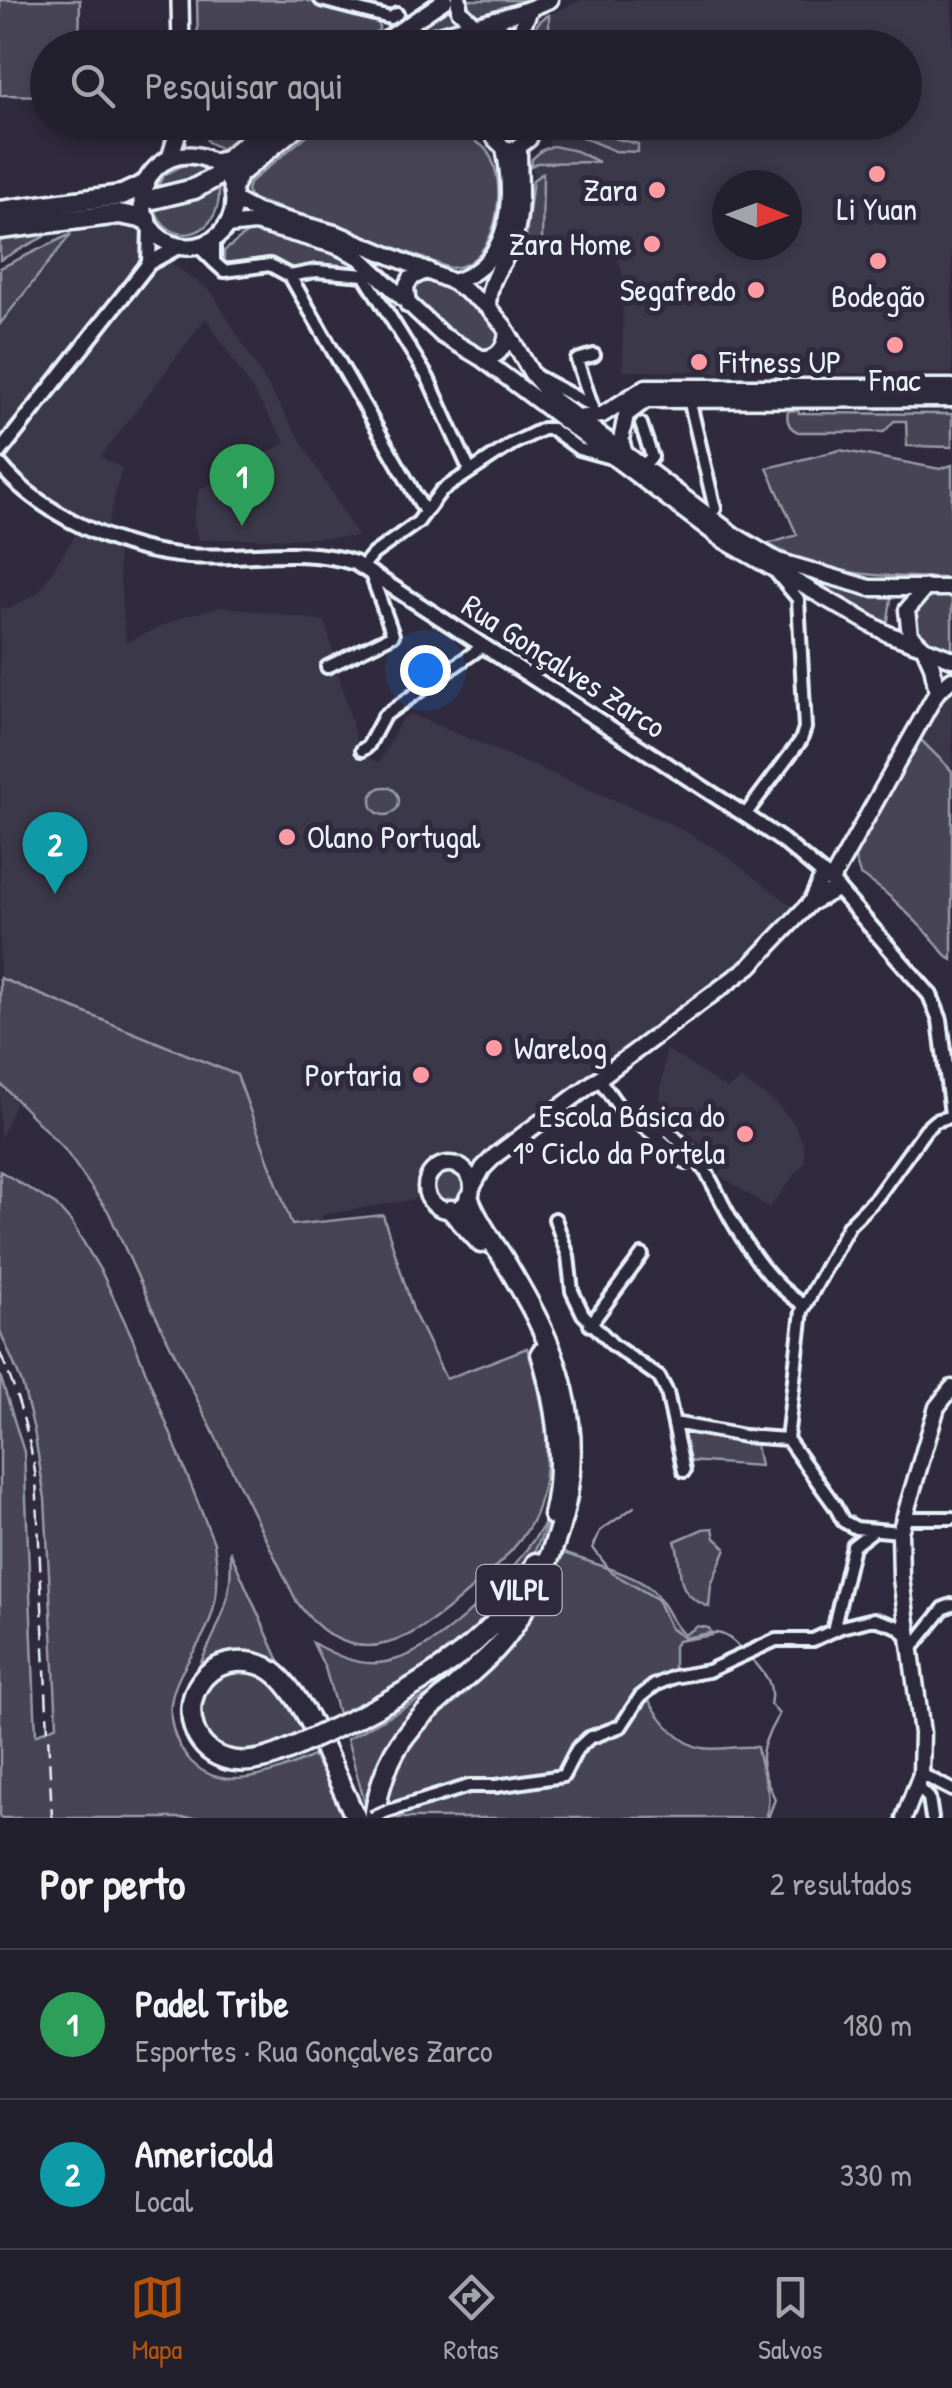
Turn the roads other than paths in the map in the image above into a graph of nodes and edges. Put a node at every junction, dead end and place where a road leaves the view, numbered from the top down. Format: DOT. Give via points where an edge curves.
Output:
graph roads {
  1 [pos="180,0"];
  2 [pos="321,0"];
  3 [pos="445,0"];
  4 [pos="459,0"];
  5 [pos="550,0"];
  6 [pos="530,10"];
  7 [pos="397,14"];
  8 [pos="493,20"];
  9 [pos="475,25"];
  10 [pos="181,30"];
  11 [pos="401,30"];
  12 [pos="455,30"];
  13 [pos="501,30"];
  14 [pos="521,30"];
  15 [pos="178,140"];
  16 [pos="190,140"];
  17 [pos="249,140"];
  18 [pos="263,140"];
  19 [pos="282,140"];
  20 [pos="497,140"];
  21 [pos="530,140"];
  22 [pos="512,148"];
  23 [pos="196,155"];
  24 [pos="170,158"];
  25 [pos="234,165"];
  26 [pos="213,170"];
  27 [pos="149,191"];
  28 [pos="233,195"];
  29 [pos="128,203"];
  30 [pos="0,215"];
  31 [pos="148,223"];
  32 [pos="226,226"];
  33 [pos="0,228"];
  34 [pos="214,238"];
  35 [pos="180,246"];
  36 [pos="198,246"];
  37 [pos="214,262"];
  38 [pos="150,263"];
  39 [pos="428,270"];
  40 [pos="290,276"];
  41 [pos="454,282"];
  42 [pos="408,306"];
  43 [pos="488,307"];
  44 [pos="507,333"];
  45 [pos="594,355"];
  46 [pos="480,358"];
  47 [pos="952,387"];
  48 [pos="560,396"];
  49 [pos="689,399"];
  50 [pos="952,399"];
  51 [pos="576,418"];
  52 [pos="641,424"];
  53 [pos="0,452"];
  54 [pos="626,454"];
  55 [pos="608,457"];
  56 [pos="0,465"];
  57 [pos="642,466"];
  58 [pos="470,471"];
  59 [pos="709,484"];
  60 [pos="692,504"];
  61 [pos="715,509"];
  62 [pos="425,512"];
  63 [pos="366,570"];
  64 [pos="778,574"];
  65 [pos="927,587"];
  66 [pos="952,588"];
  67 [pos="818,594"];
  68 [pos="798,599"];
  69 [pos="483,646"];
  70 [pos="922,647"];
  71 [pos="952,659"];
  72 [pos="327,667"];
  73 [pos="952,679"];
  74 [pos="937,692"];
  75 [pos="362,750"];
  76 [pos="746,815"];
  77 [pos="830,881"];
  78 [pos="605,1081"];
  79 [pos="952,1115"];
  80 [pos="666,1128"];
  81 [pos="665,1144"];
  82 [pos="496,1155"];
  83 [pos="688,1157"];
  84 [pos="459,1166"];
  85 [pos="471,1193"];
  86 [pos="451,1210"];
  87 [pos="555,1218"];
  88 [pos="642,1255"];
  89 [pos="804,1306"];
  90 [pos="590,1325"];
  91 [pos="952,1388"];
  92 [pos="674,1423"];
  93 [pos="787,1439"];
  94 [pos="684,1471"];
  95 [pos="952,1518"];
  96 [pos="901,1525"];
  97 [pos="874,1530"];
  98 [pos="952,1605"];
  99 [pos="834,1631"];
  100 [pos="912,1643"];
  101 [pos="920,1781"];
  102 [pos="952,1790"];
  103 [pos="378,1816"];
  104 [pos="356,1818"];
  105 [pos="904,1818"];
  106 [pos="932,1818"];
  1 -- 10 [label="main road"];
  2 -- 7 [label="street" via="390,18"];
  3 -- 11 [label="main road"];
  4 -- 9 [label="main road"];
  5 -- 6 [label="main road"];
  6 -- 8 [label="main road"];
  6 -- 14 [label="main road"];
  8 -- 9 [label="main road"];
  8 -- 13 [label="main road"];
  9 -- 12 [label="main road"];
  15 -- 24 [label="main road"];
  16 -- 23 [label="main road"];
  17 -- 26 [label="main road"];
  18 -- 25 [label="highway"];
  19 -- 28 [label="main road" via="239,176"];
  20 -- 22 [label="main road"];
  21 -- 22 [label="main road"];
  22 -- 41 [label="main road" via="503,237 479,272"];
  22 -- 43 [label="main road" via="519,218 492,278"];
  23 -- 24 [label="main road"];
  23 -- 26 [label="main road"];
  24 -- 27 [label="main road" via="155,169"];
  26 -- 27 [label="highway" via="175,195"];
  26 -- 28 [label="main road" via="226,174"];
  27 -- 30 [label="highway"];
  27 -- 31 [label="main road" via="142,201"];
  28 -- 32 [label="main road"];
  28 -- 39 [label="main road" via="257,212 338,234"];
  29 -- 30 [label="highway"];
  31 -- 33 [label="highway" via="119,214"];
  31 -- 35 [label="main road" via="163,240"];
  31 -- 38 [label="street"];
  32 -- 34 [label="main road"];
  32 -- 42 [label="main road" via="254,223 337,246 360,257"];
  34 -- 36 [label="main road"];
  34 -- 37 [label="street"];
  35 -- 36 [label="main road"];
  35 -- 38 [label="street"];
  36 -- 37 [label="street"];
  37 -- 40 [label="street" via="224,271 270,265"];
  38 -- 53 [label="street"];
  39 -- 41 [label="main road"];
  39 -- 42 [label="main road" via="411,278"];
  40 -- 58 [label="street" via="364,275 428,378"];
  40 -- 62 [label="street"];
  41 -- 43 [label="main road"];
  42 -- 46 [label="main road"];
  43 -- 44 [label="main road"];
  44 -- 46 [label="main road" via="496,355"];
  44 -- 48 [label="main road" via="532,374"];
  45 -- 48 [label="street" via="577,360 592,406"];
  46 -- 55 [label="main road"];
  47 -- 51 [label="main road" via="646,387 602,414"];
  48 -- 51 [label="main road"];
  49 -- 50 [label="main road"];
  49 -- 54 [label="main road" via="659,398 634,408 622,426"];
  49 -- 59 [label="street"];
  51 -- 54 [label="main road"];
  52 -- 57 [label="street" via="652,457"];
  54 -- 57 [label="main road"];
  55 -- 58 [label="street" via="547,428"];
  55 -- 64 [label="main road"];
  56 -- 63 [label="street, Rua Gonçalves Zarco" via="76,525 144,547 189,556 329,554"];
  57 -- 60 [label="main road"];
  58 -- 62 [label="street"];
  59 -- 60 [label="street"];
  59 -- 61 [label="street"];
  60 -- 65 [label="main road" via="778,561 870,588"];
  62 -- 63 [label="street" via="373,554"];
  63 -- 69 [label="street, Rua Gonçalves Zarco"];
  63 -- 72 [label="street" via="394,635"];
  64 -- 67 [label="main road"];
  64 -- 68 [label="street"];
  65 -- 66 [label="main road"];
  65 -- 70 [label="main road" via="907,610 910,634"];
  67 -- 68 [label="street"];
  67 -- 70 [label="main road"];
  68 -- 76 [label="street" via="804,734"];
  69 -- 75 [label="street" via="384,716"];
  69 -- 76 [label="street, Rua Gonçalves Zarco"];
  70 -- 71 [label="main road"];
  70 -- 74 [label="main road"];
  73 -- 74 [label="main road"];
  74 -- 77 [label="main road"];
  76 -- 77 [label="street, Rua Gonçalves Zarco"];
  77 -- 78 [label="main road" via="750,966"];
  77 -- 79 [label="street, Rua Gonçalves Zarco" via="930,995 940,1020"];
  78 -- 80 [label="street" via="634,1115"];
  78 -- 81 [label="street" via="628,1117"];
  78 -- 82 [label="main road"];
  79 -- 89 [label="street" via="926,1129 849,1225"];
  80 -- 81 [label="street" via="659,1134"];
  80 -- 83 [label="street"];
  81 -- 83 [label="street"];
  82 -- 84 [label="main road"];
  82 -- 85 [label="main road"];
  83 -- 89 [label="street" via="703,1165 782,1292"];
  84 -- 85 [label="main road"];
  84 -- 86 [label="main road" via="437,1167 426,1186 432,1202"];
  85 -- 86 [label="main road"];
  85 -- 103 [label="highway, VILPL" via="480,1223 530,1304 558,1368 574,1452 568,1503 544,1572 512,1631 394,1748"];
  86 -- 104 [label="highway, VILPL, bridge" via="482,1245 541,1353 557,1426 556,1503 532,1570 485,1633 456,1658 360,1716 288,1750 260,1760 226,1760 196,1737 191,1716 207,1675 229,1663 262,1665 281,1678 312,1725"];
  87 -- 90 [label="street" via="572,1291"];
  88 -- 90 [label="street"];
  89 -- 93 [label="street"];
  90 -- 92 [label="street" via="658,1377"];
  91 -- 96 [label="main road" via="937,1407"];
  92 -- 93 [label="street"];
  92 -- 94 [label="street"];
  93 -- 97 [label="street" via="842,1522"];
  95 -- 96 [label="street"];
  96 -- 97 [label="street"];
  96 -- 100 [label="main road" via="900,1578"];
  97 -- 99 [label="street" via="853,1546"];
  98 -- 100 [label="street"];
  99 -- 100 [label="street" via="874,1620 896,1626"];
  99 -- 103 [label="street" via="813,1640 776,1640 708,1671 655,1685 621,1726 576,1749 563,1776 469,1786"];
  100 -- 101 [label="main road" via="921,1711"];
  101 -- 102 [label="street"];
  101 -- 105 [label="main road"];
  101 -- 106 [label="street"];
}
